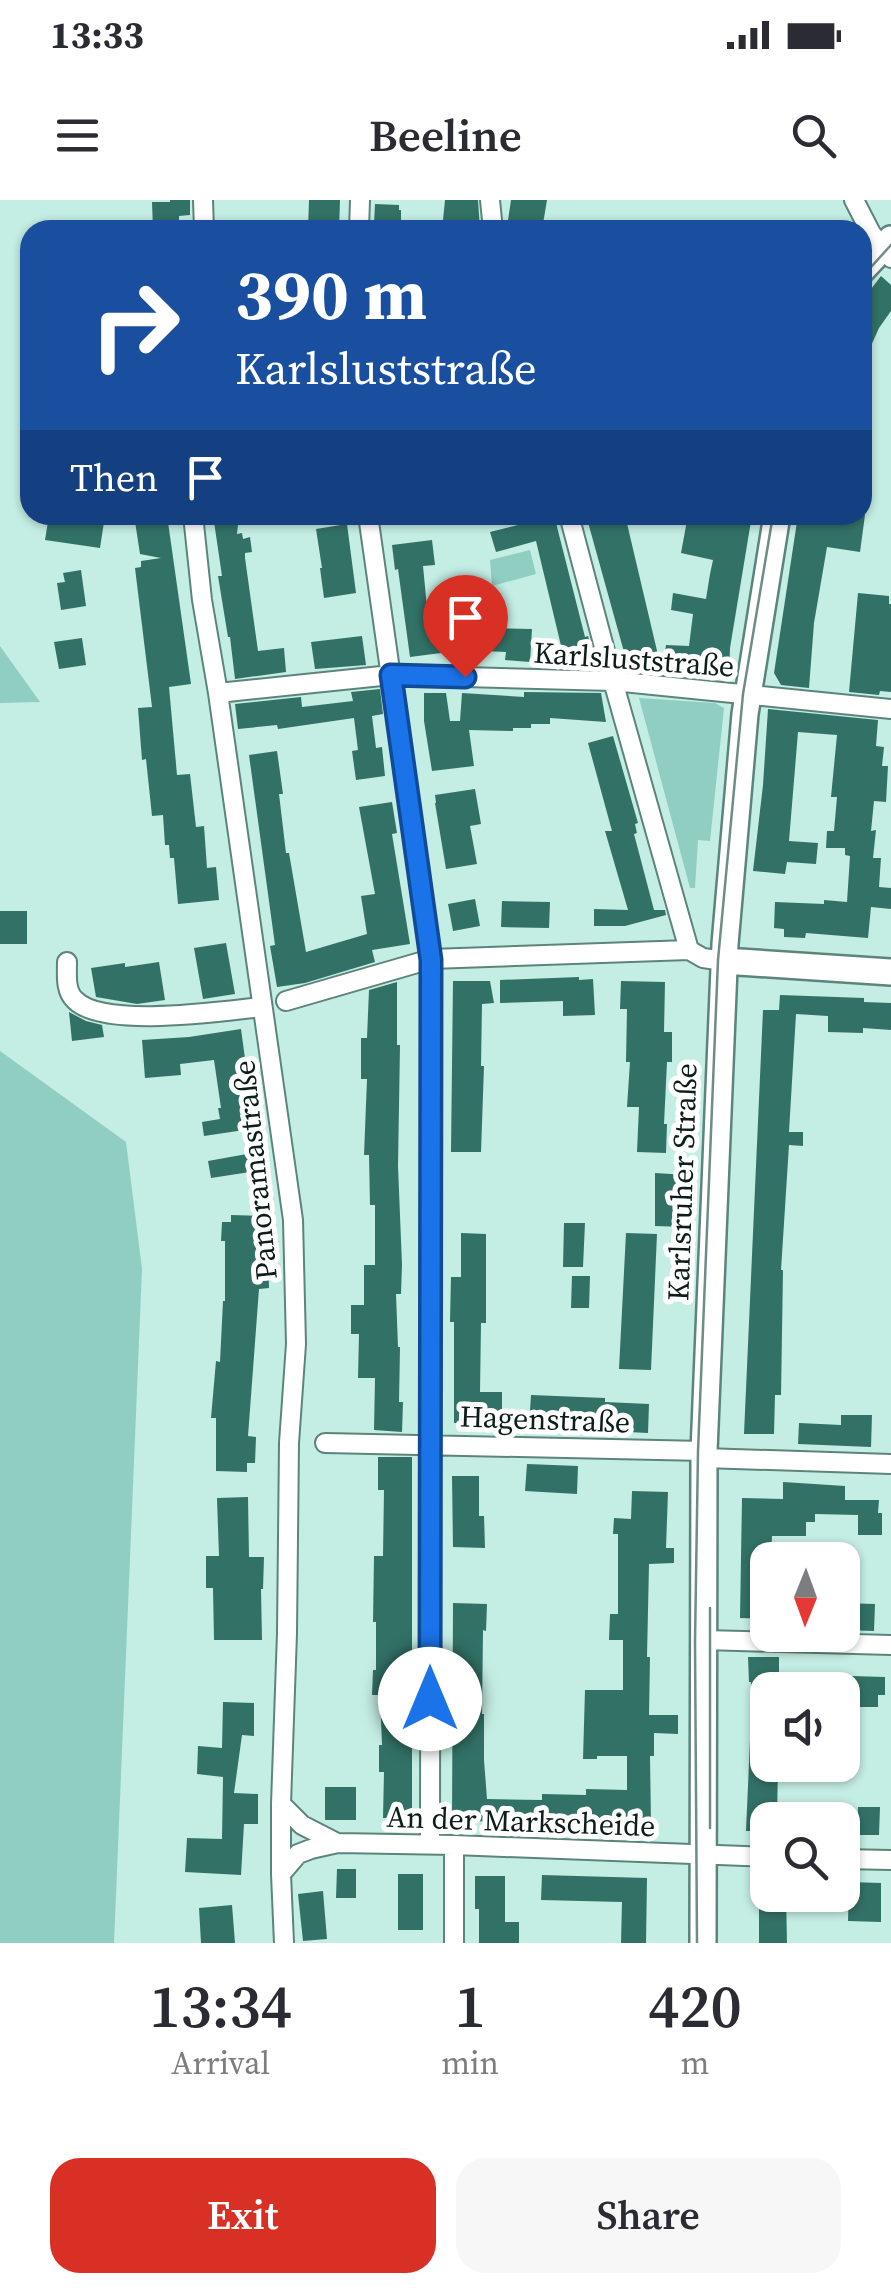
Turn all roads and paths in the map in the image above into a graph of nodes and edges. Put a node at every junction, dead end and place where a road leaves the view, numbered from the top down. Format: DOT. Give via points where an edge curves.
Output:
graph roads {
  1 [pos="194,525"];
  2 [pos="369,525"];
  3 [pos="572,525"];
  4 [pos="776,525"];
  5 [pos="391,675"];
  6 [pos="612,681"];
  7 [pos="218,693"];
  8 [pos="748,694"];
  9 [pos="891,708"];
  10 [pos="689,950"];
  11 [pos="431,960"];
  12 [pos="724,961"];
  13 [pos="67,962"];
  14 [pos="891,972"];
  15 [pos="286,1002"];
  16 [pos="262,1007"];
  17 [pos="324,1443"];
  18 [pos="431,1444"];
  19 [pos="704,1455"];
  20 [pos="891,1464"];
  21 [pos="703,1640"];
  22 [pos="891,1644"];
  23 [pos="282,1804"];
  24 [pos="338,1843"];
  25 [pos="430,1844"];
  26 [pos="454,1845"];
  27 [pos="703,1855"];
  28 [pos="750,1856"];
  29 [pos="860,1859"];
  30 [pos="891,1860"];
  31 [pos="280,1874"];
  32 [pos="284,1943"];
  33 [pos="454,1943"];
  34 [pos="704,1943"];
  1 -- 7 [label="street, Panoramastraße"];
  2 -- 5 [label="street"];
  3 -- 6 [label="street"];
  4 -- 8 [label="main road, Karlsruher Straße"];
  5 -- 6 [label="street, Karlsluststraße"];
  5 -- 7 [label="street, Karlsluststraße"];
  5 -- 11 [label="street"];
  6 -- 8 [label="street, Karlsluststraße"];
  6 -- 10 [label="street"];
  7 -- 16 [label="street, Panoramastraße"];
  8 -- 9 [label="street, Karlsluststraße"];
  8 -- 12 [label="main road, Karlsruher Straße"];
  10 -- 11 [label="street"];
  10 -- 12 [label="street"];
  11 -- 15 [label="street"];
  11 -- 18 [label="street"];
  12 -- 14 [label="main road"];
  12 -- 19 [label="main road, Karlsruher Straße"];
  13 -- 16 [label="street" via="74,1000 104,1013 167,1016"];
  16 -- 23 [label="street, Panoramastraße" via="296,1275"];
  17 -- 18 [label="street, Hagenstraße"];
  18 -- 19 [label="street, Hagenstraße"];
  18 -- 25 [label="street"];
  19 -- 20 [label="street, Hagenstraße"];
  19 -- 21 [label="main road, Karlsruher Straße"];
  21 -- 22 [label="street"];
  21 -- 27 [label="main road, Karlsruher Straße"];
  23 -- 24 [label="street, An der Markscheide" via="302,1826"];
  23 -- 31 [label="street, Panoramastraße"];
  24 -- 25 [label="street, An der Markscheide"];
  24 -- 31 [label="street, An der Markscheide" via="298,1854"];
  25 -- 26 [label="street, An der Markscheide"];
  26 -- 27 [label="street, An der Markscheide"];
  26 -- 33 [label="street"];
  27 -- 28 [label="street, An der Markscheide"];
  27 -- 34 [label="main road, Karlsruher Straße"];
  29 -- 30 [label="street"];
  31 -- 32 [label="street, Panoramastraße"];
}
